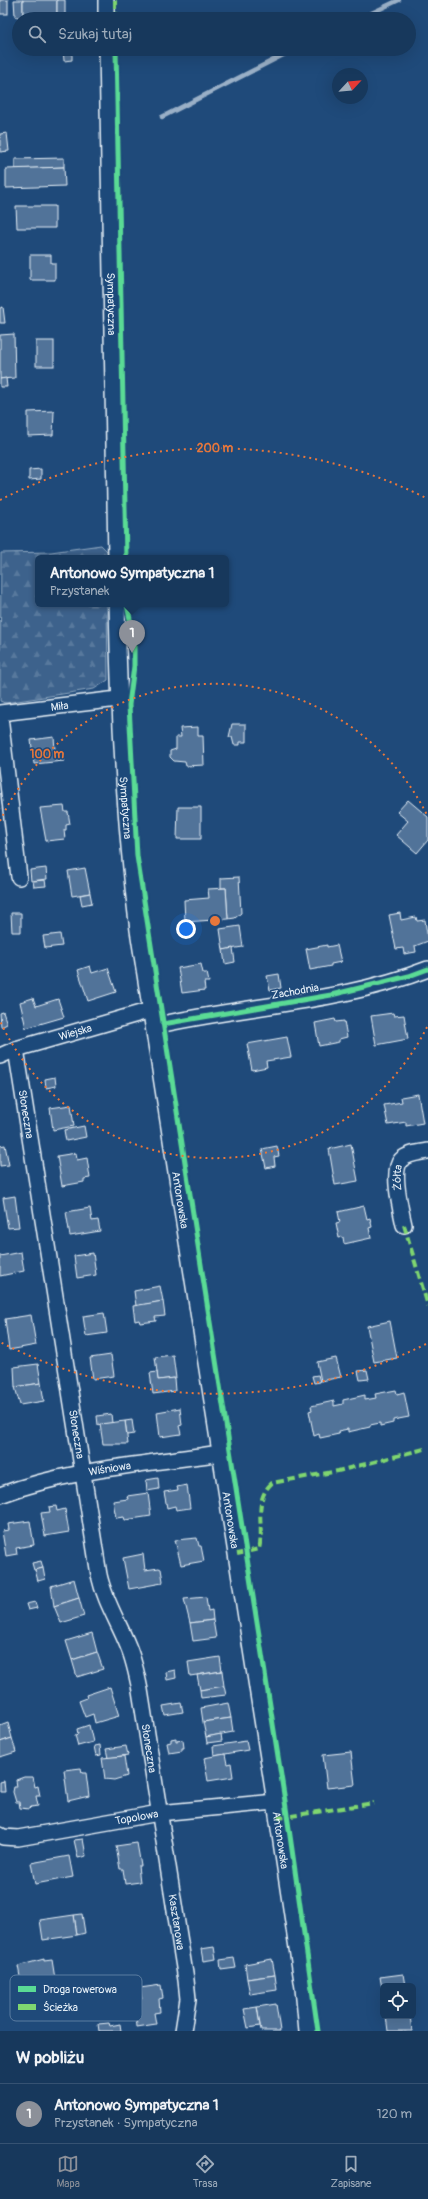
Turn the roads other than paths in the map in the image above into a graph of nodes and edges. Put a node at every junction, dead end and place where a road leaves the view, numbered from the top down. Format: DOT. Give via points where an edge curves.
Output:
graph roads {
  1 [pos="106,0"];
  2 [pos="106,12"];
  3 [pos="107,56"];
  4 [pos="116,555"];
  5 [pos="117,607"];
  6 [pos="118,699"];
  7 [pos="0,713"];
  8 [pos="0,717"];
  9 [pos="19,877"];
  10 [pos="428,969"];
  11 [pos="151,1010"];
  12 [pos="154,1026"];
  13 [pos="16,1049"];
  14 [pos="0,1056"];
  15 [pos="428,1151"];
  16 [pos="404,1225"];
  17 [pos="221,1453"];
  18 [pos="83,1473"];
  19 [pos="0,1495"];
  20 [pos="275,1802"];
  21 [pos="159,1813"];
  22 [pos="0,1835"];
  23 [pos="182,2031"];
  24 [pos="307,2031"];
  1 -- 2 [label="street"];
  3 -- 4 [label="street, Sympatyczna"];
  5 -- 6 [label="street, Sympatyczna"];
  6 -- 7 [label="street, Miła"];
  6 -- 11 [label="street, Sympatyczna" via="128,855"];
  8 -- 9 [label="street"];
  10 -- 12 [label="street, Zachodnia" via="410,976 331,995"];
  11 -- 12 [label="street, Antonowska"];
  11 -- 13 [label="street, Wiejska"];
  12 -- 17 [label="street, Antonowska"];
  13 -- 14 [label="street, Wiejska"];
  13 -- 18 [label="street, Słoneczna"];
  15 -- 16 [label="street, Żółta" via="410,1154 401,1160 397,1168"];
  17 -- 18 [label="street, Wiśniowa"];
  17 -- 20 [label="street, Antonowska"];
  18 -- 19 [label="street, Wiśniowa" via="25,1486"];
  18 -- 21 [label="street, Słoneczna" via="103,1592 134,1664"];
  20 -- 21 [label="street, Topolowa"];
  20 -- 24 [label="street, Antonowska" via="304,1988"];
  21 -- 22 [label="street, Topolowa" via="18,1838"];
  21 -- 23 [label="street, Kasztanowa" via="186,1980 188,2000"];
}
